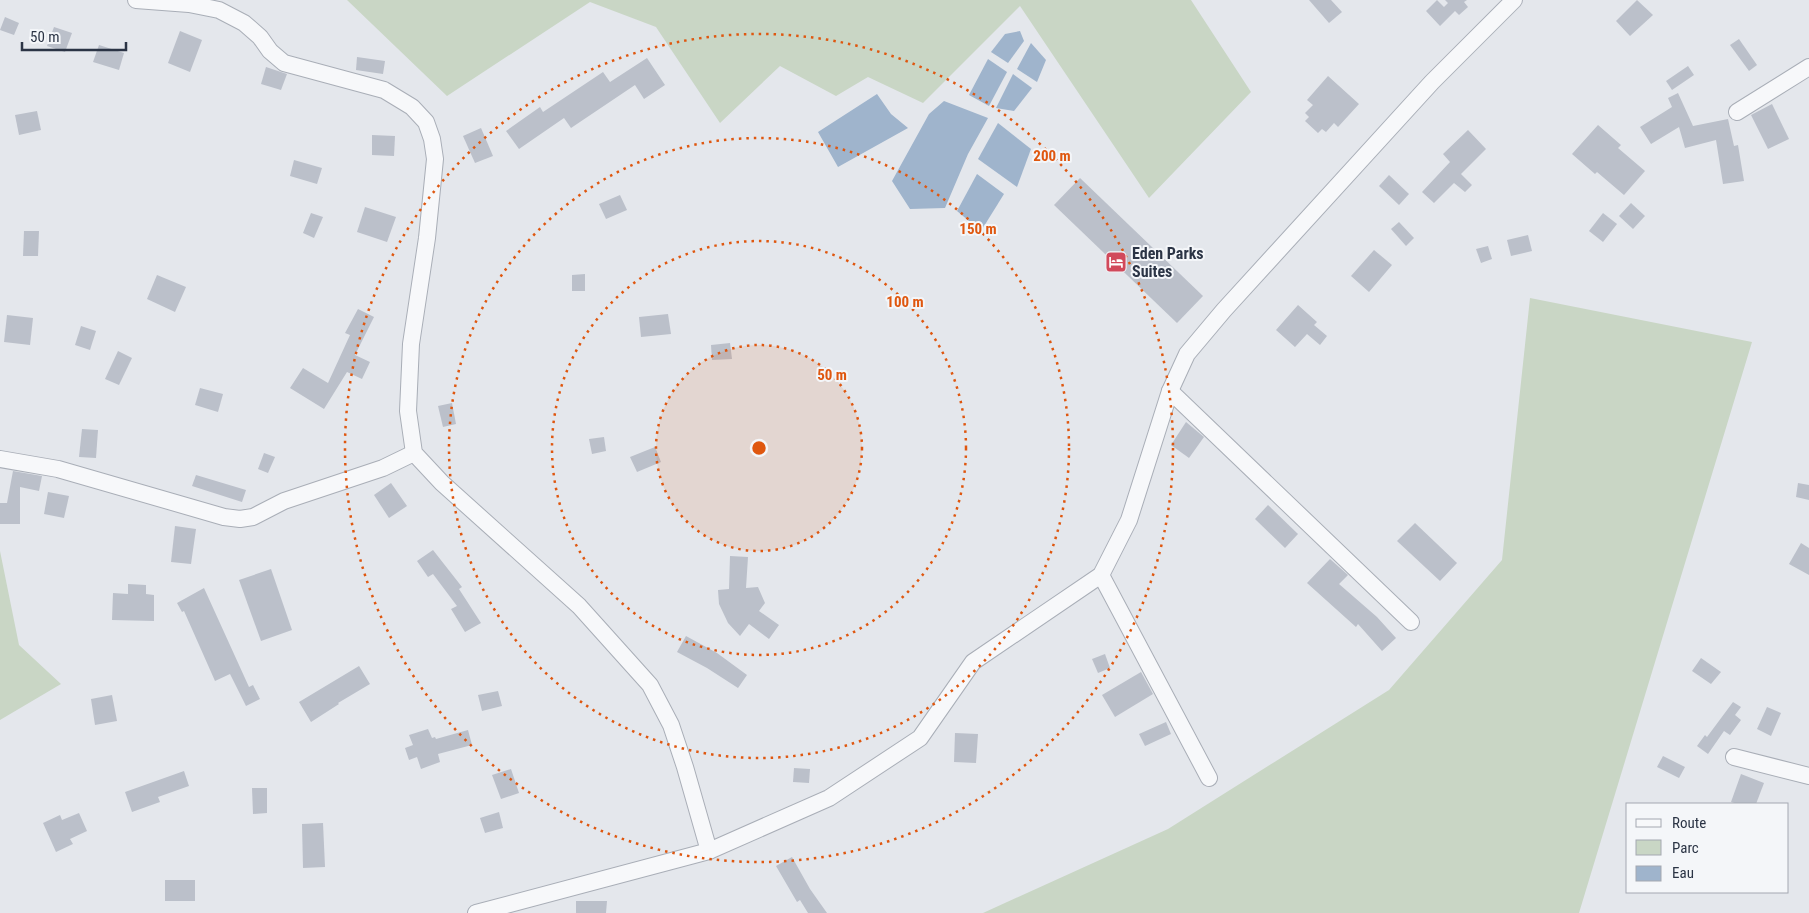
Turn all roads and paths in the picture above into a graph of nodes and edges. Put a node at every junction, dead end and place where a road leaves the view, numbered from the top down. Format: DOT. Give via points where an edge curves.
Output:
graph roads {
  1 [pos="136,0"];
  2 [pos="1514,0"];
  3 [pos="1809,67"];
  4 [pos="1737,112"];
  5 [pos="1170,391"];
  6 [pos="414,453"];
  7 [pos="0,459"];
  8 [pos="1101,575"];
  9 [pos="1411,622"];
  10 [pos="1734,757"];
  11 [pos="1809,776"];
  12 [pos="1209,778"];
  13 [pos="708,851"];
  14 [pos="476,913"];
  1 -- 6 [label="street" via="219,10 244,23 284,63 384,90 412,107 426,122 435,159 411,344 408,412"];
  2 -- 5 [label="street" via="1432,82 1224,310 1187,354"];
  3 -- 4 [label="street"];
  5 -- 8 [label="street" via="1129,520"];
  5 -- 9 [label="street"];
  6 -- 7 [label="street" via="383,468 240,519 58,469"];
  6 -- 13 [label="street" via="442,483 578,606 650,685 671,725"];
  8 -- 12 [label="street"];
  8 -- 13 [label="street" via="973,662 920,738 829,798"];
  10 -- 11 [label="street"];
  13 -- 14 [label="street"];
}
